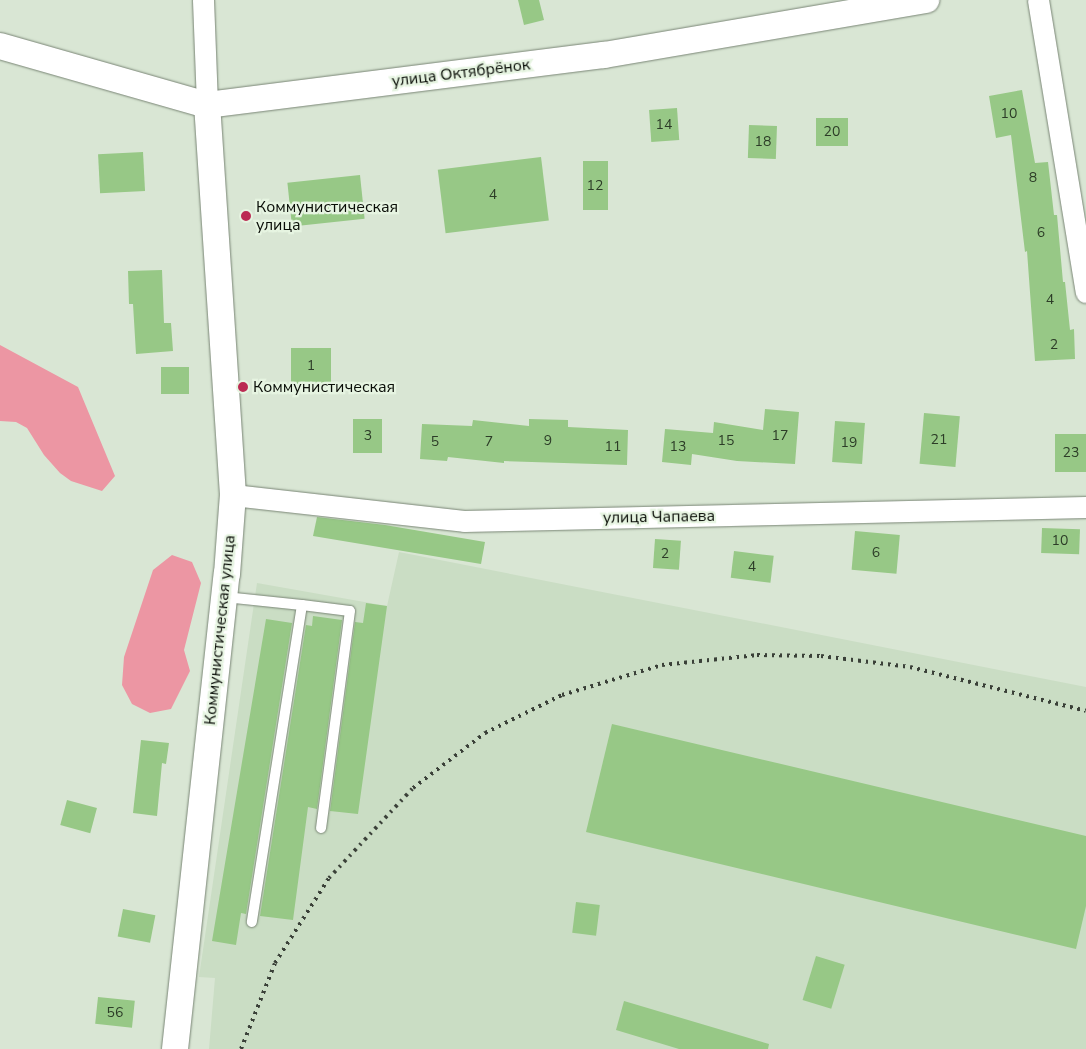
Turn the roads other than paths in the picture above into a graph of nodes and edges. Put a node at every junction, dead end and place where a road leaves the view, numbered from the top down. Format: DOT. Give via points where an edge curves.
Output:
graph roads {
  1 [pos="204,0"];
  2 [pos="926,0"];
  3 [pos="1038,0"];
  4 [pos="0,46"];
  5 [pos="207,105"];
  6 [pos="1086,292"];
  7 [pos="233,495"];
  8 [pos="1086,507"];
  9 [pos="225,597"];
  10 [pos="302,605"];
  11 [pos="321,828"];
  12 [pos="252,922"];
  13 [pos="175,1049"];
  1 -- 5 [label="street, Коммунистическая улица"];
  2 -- 5 [label="street, улица Октябрёнок" via="604,56"];
  3 -- 6 [label="street"];
  4 -- 5 [label="street, улица Октябрёнок"];
  5 -- 7 [label="street, Коммунистическая улица"];
  7 -- 8 [label="street, улица Чапаева" via="464,521"];
  7 -- 9 [label="street, Коммунистическая улица"];
  9 -- 10 [label="lane"];
  9 -- 13 [label="street, Коммунистическая улица"];
  10 -- 11 [label="lane" via="350,611"];
  10 -- 12 [label="lane"];
}
